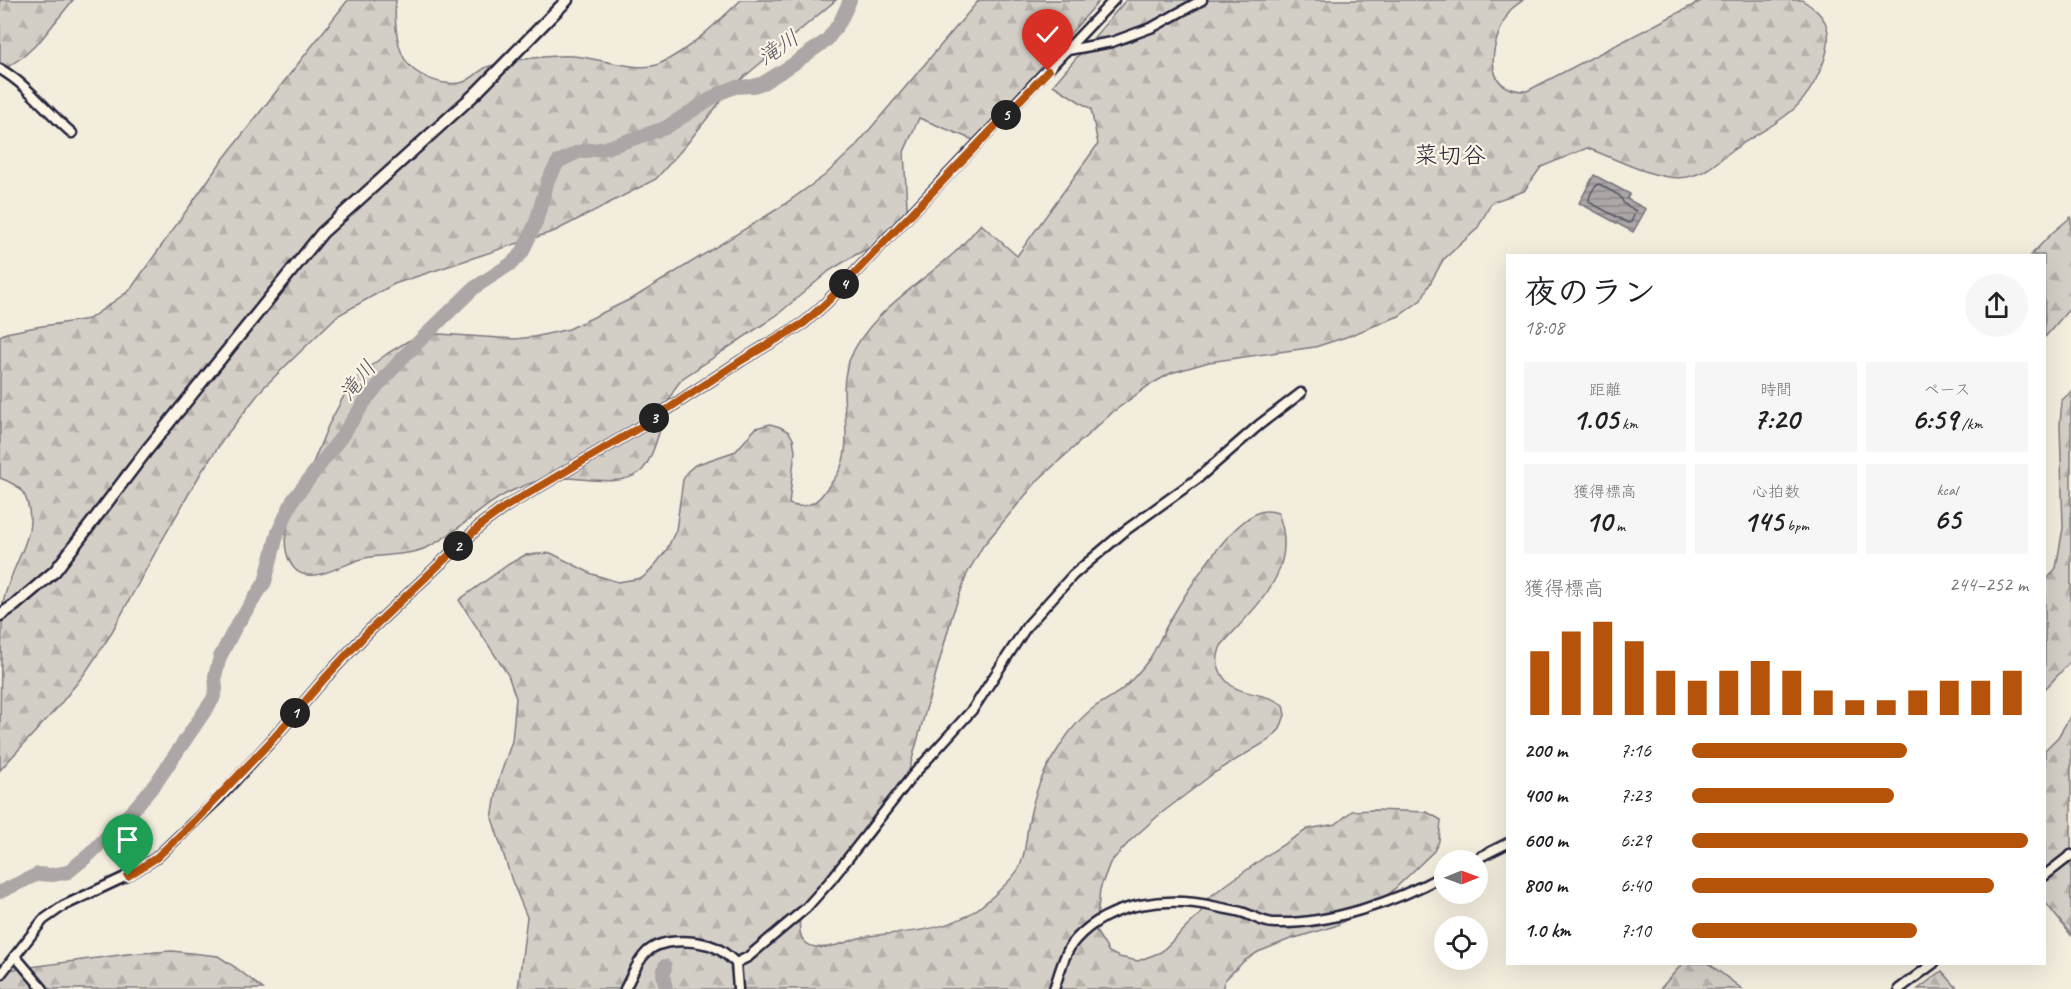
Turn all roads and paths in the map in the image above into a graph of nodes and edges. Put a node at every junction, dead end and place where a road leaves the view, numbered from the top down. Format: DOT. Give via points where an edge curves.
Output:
graph roads {
  1 [pos="567,0"];
  2 [pos="1114,0"];
  3 [pos="1202,0"];
  4 [pos="1068,50"];
  5 [pos="0,69"];
  6 [pos="72,133"];
  7 [pos="1301,393"];
  8 [pos="0,615"];
  9 [pos="1506,844"];
  10 [pos="1488,853"];
  11 [pos="2071,855"];
  12 [pos="2046,874"];
  13 [pos="1434,880"];
  14 [pos="15,956"];
  15 [pos="736,963"];
  16 [pos="1931,965"];
  17 [pos="0,975"];
  18 [pos="43,989"];
  19 [pos="625,989"];
  20 [pos="738,989"];
  21 [pos="1054,989"];
  22 [pos="1899,989"];
  1 -- 8 [label="street" via="475,94 322,233 54,571"];
  2 -- 4 [label="street"];
  3 -- 4 [label="street" via="1153,27 1112,42"];
  4 -- 14 [label="street" via="804,323 483,523 368,632 226,789 156,858 128,876 56,910 43,920"];
  5 -- 6 [label="street" via="17,79"];
  7 -- 15 [label="street" via="1073,575 1027,626 974,709 913,775 831,880 806,908"];
  9 -- 10 [label="street"];
  11 -- 12 [label="street"];
  13 -- 21 [label="street" via="1404,895 1354,911 1291,923 1271,923 1241,912 1184,901 1115,912 1094,923 1076,940"];
  14 -- 17 [label="street"];
  14 -- 18 [label="street"];
  15 -- 19 [label="street" via="709,945 660,944 646,953"];
  15 -- 20 [label="street"];
  16 -- 22 [label="street"];
}
